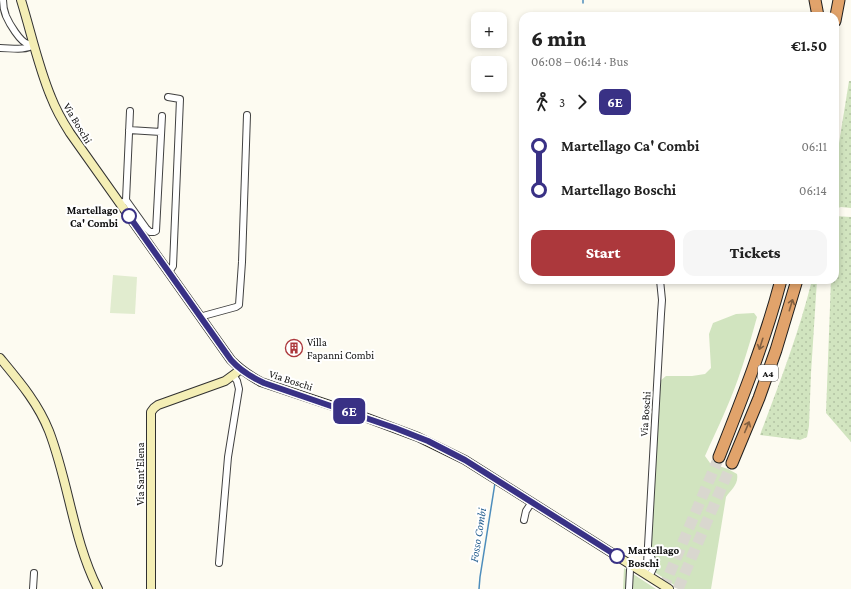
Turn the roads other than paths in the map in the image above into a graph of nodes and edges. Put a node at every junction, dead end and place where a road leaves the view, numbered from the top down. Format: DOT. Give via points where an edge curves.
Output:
graph roads {
  1 [pos="3,0"];
  2 [pos="21,0"];
  3 [pos="815,0"];
  4 [pos="821,0"];
  5 [pos="836,0"];
  6 [pos="840,0"];
  7 [pos="818,12"];
  8 [pos="820,12"];
  9 [pos="835,12"];
  10 [pos="837,12"];
  11 [pos="34,44"];
  12 [pos="0,48"];
  13 [pos="168,97"];
  14 [pos="130,111"];
  15 [pos="247,115"];
  16 [pos="162,116"];
  17 [pos="129,130"];
  18 [pos="161,132"];
  19 [pos="124,202"];
  20 [pos="168,272"];
  21 [pos="660,284"];
  22 [pos="780,284"];
  23 [pos="796,284"];
  24 [pos="201,318"];
  25 [pos="0,358"];
  26 [pos="240,369"];
  27 [pos="233,375"];
  28 [pos="719,457"];
  29 [pos="732,463"];
  30 [pos="532,502"];
  31 [pos="524,520"];
  32 [pos="219,563"];
  33 [pos="633,566"];
  34 [pos="34,573"];
  35 [pos="646,574"];
  36 [pos="33,589"];
  37 [pos="98,589"];
  38 [pos="151,589"];
  39 [pos="629,589"];
  40 [pos="669,589"];
  1 -- 11 [label="street" via="6,17 13,29 22,41"];
  2 -- 11 [label="main road, Via Boschi"];
  3 -- 7 [label="highway"];
  4 -- 8 [label="highway"];
  5 -- 9 [label="highway"];
  6 -- 10 [label="highway"];
  11 -- 12 [label="street" via="24,49"];
  11 -- 19 [label="main road, Via Boschi" via="61,119 78,147"];
  13 -- 20 [label="street" via="180,99 173,266"];
  14 -- 17 [label="street"];
  15 -- 24 [label="street" via="239,305"];
  16 -- 18 [label="street, Via Boschi"];
  17 -- 18 [label="street"];
  17 -- 19 [label="street"];
  18 -- 19 [label="street, Via Boschi" via="156,231 150,232"];
  19 -- 20 [label="main road, Via Boschi"];
  20 -- 24 [label="main road, Via Boschi"];
  21 -- 35 [label="street, Via Boschi" via="662,300"];
  22 -- 28 [label="highway, A4, one-way" via="757,358"];
  29 -- 23 [label="highway, A4, one-way" via="759,398"];
  24 -- 26 [label="main road, Via Boschi"];
  25 -- 37 [label="main road" via="36,404 49,430 61,466 77,534 90,574"];
  26 -- 27 [label="main road"];
  26 -- 30 [label="main road, Via Boschi" via="264,383 428,441 465,460"];
  27 -- 32 [label="street" via="239,389 228,457"];
  27 -- 38 [label="main road, Via Sant'Elena" via="225,381 158,405 151,412"];
  30 -- 31 [label="street"];
  30 -- 33 [label="main road, Via Boschi"];
  33 -- 35 [label="main road, Via Boschi"];
  33 -- 39 [label="street" via="630,570"];
  34 -- 36 [label="street"];
  35 -- 40 [label="main road, Via Boschi"];
}
